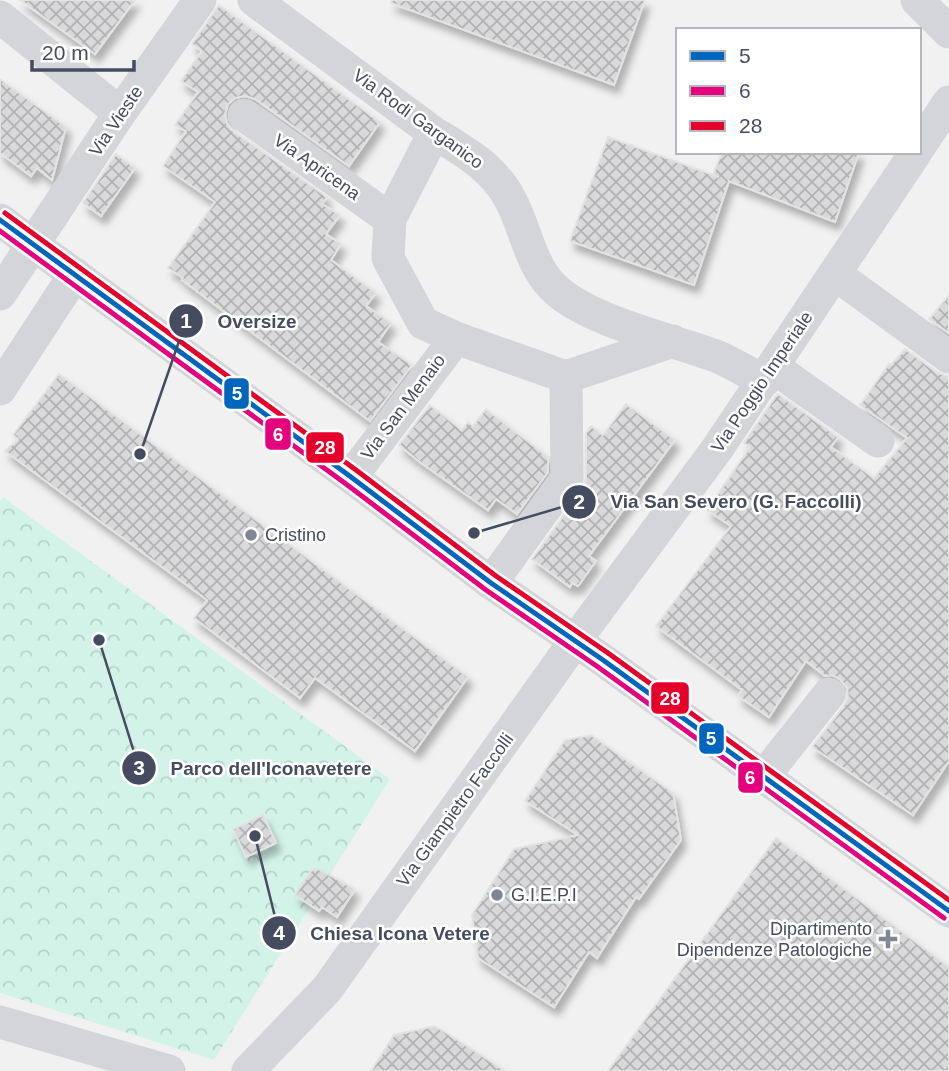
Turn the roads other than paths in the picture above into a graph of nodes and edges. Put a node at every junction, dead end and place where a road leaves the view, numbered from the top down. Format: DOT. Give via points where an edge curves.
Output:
graph roads {
  1 [pos="200,0"];
  2 [pos="254,0"];
  3 [pos="917,0"];
  4 [pos="0,17"];
  5 [pos="949,32"];
  6 [pos="949,102"];
  7 [pos="120,113"];
  8 [pos="244,116"];
  9 [pos="434,133"];
  10 [pos="921,144"];
  11 [pos="915,154"];
  12 [pos="390,219"];
  13 [pos="0,220"];
  14 [pos="33,244"];
  15 [pos="75,274"];
  16 [pos="835,274"];
  17 [pos="0,294"];
  18 [pos="456,338"];
  19 [pos="673,341"];
  20 [pos="949,357"];
  21 [pos="769,374"];
  22 [pos="566,377"];
  23 [pos="0,389"];
  24 [pos="878,441"];
  25 [pos="351,477"];
  26 [pos="491,583"];
  27 [pos="575,641"];
  28 [pos="829,694"];
  29 [pos="764,776"];
  30 [pos="949,911"];
  31 [pos="0,1022"];
  32 [pos="100,1062"];
  33 [pos="169,1071"];
  34 [pos="248,1071"];
  1 -- 7 [label="street, Via Vieste"];
  2 -- 9 [label="street, Via Rodi Garganico"];
  3 -- 5 [label="street"];
  4 -- 7 [label="street"];
  6 -- 10 [label="street"];
  7 -- 14 [label="street, Via Vieste"];
  8 -- 12 [label="street, Via Apricena"];
  9 -- 12 [label="street"];
  9 -- 19 [label="street, Via Rodi Garganico" via="490,171 510,198 532,255 551,285 583,310"];
  11 -- 16 [label="street, Via Poggio Imperiale"];
  12 -- 18 [label="street" via="388,258 422,323"];
  13 -- 14 [label="street"];
  14 -- 15 [label="street"];
  14 -- 17 [label="street, Via Vieste"];
  15 -- 23 [label="street"];
  15 -- 25 [label="street"];
  16 -- 20 [label="street"];
  16 -- 21 [label="street, Via Poggio Imperiale"];
  18 -- 22 [label="street"];
  18 -- 25 [label="street, Via San Menaio"];
  19 -- 21 [label="street, Via Rodi Garganico"];
  19 -- 22 [label="street"];
  21 -- 24 [label="street, Via Rodi Garganico"];
  21 -- 27 [label="street, Via Poggio Imperiale"];
  22 -- 26 [label="street" via="568,478"];
  25 -- 26 [label="street"];
  26 -- 27 [label="street"];
  27 -- 29 [label="street"];
  27 -- 34 [label="street, Via Giampietro Faccolli" via="327,989"];
  28 -- 29 [label="street"];
  29 -- 30 [label="street"];
  31 -- 32 [label="street"];
  32 -- 33 [label="street"];
}
